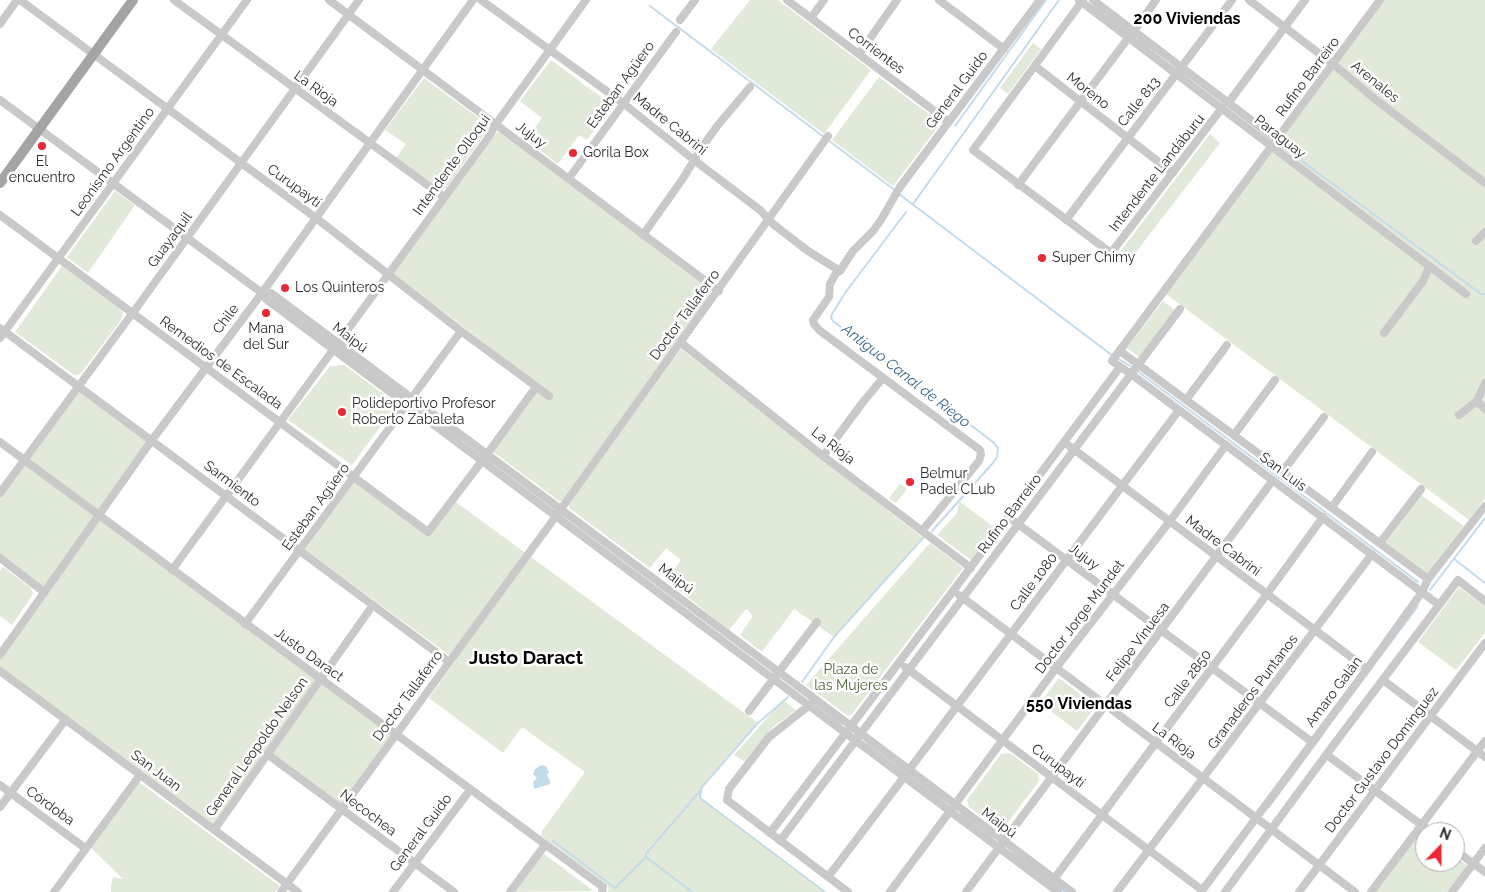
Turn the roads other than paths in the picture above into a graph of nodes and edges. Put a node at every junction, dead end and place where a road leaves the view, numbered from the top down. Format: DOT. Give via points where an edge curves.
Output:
graph roads {
  1 [pos="19,0"];
  2 [pos="133,0"];
  3 [pos="174,0"];
  4 [pos="247,0"];
  5 [pos="328,0"];
  6 [pos="359,0"];
  7 [pos="473,0"];
  8 [pos="481,0"];
  9 [pos="586,0"];
  10 [pos="695,0"];
  11 [pos="787,0"];
  12 [pos="824,0"];
  13 [pos="897,0"];
  14 [pos="939,0"];
  15 [pos="1040,0"];
  16 [pos="1093,0"];
  17 [pos="1156,0"];
  18 [pos="1232,0"];
  19 [pos="1249,0"];
  20 [pos="1305,0"];
  21 [pos="1380,0"];
  22 [pos="1081,1"];
  23 [pos="349,15"];
  24 [pos="811,18"];
  25 [pos="680,20"];
  26 [pos="0,24"];
  27 [pos="1285,27"];
  28 [pos="676,32"];
  29 [pos="222,34"];
  30 [pos="1131,34"];
  31 [pos="1004,48"];
  32 [pos="551,50"];
  33 [pos="94,54"];
  34 [pos="859,54"];
  35 [pos="1334,64"];
  36 [pos="1035,66"];
  37 [pos="423,70"];
  38 [pos="1179,70"];
  39 [pos="750,87"];
  40 [pos="294,88"];
  41 [pos="0,100"];
  42 [pos="1081,102"];
  43 [pos="623,103"];
  44 [pos="1225,105"];
  45 [pos="168,108"];
  46 [pos="949,122"];
  47 [pos="496,124"];
  48 [pos="39,129"];
  49 [pos="1128,138"];
  50 [pos="826,139"];
  51 [pos="1276,139"];
  52 [pos="370,143"];
  53 [pos="1271,146"];
  54 [pos="694,160"];
  55 [pos="241,163"];
  56 [pos="1173,173"];
  57 [pos="569,178"];
  58 [pos="0,183"];
  59 [pos="113,183"];
  60 [pos="1485,183"];
  61 [pos="1018,184"];
  62 [pos="444,197"];
  63 [pos="0,214"];
  64 [pos="316,218"];
  65 [pos="768,220"];
  66 [pos="1066,220"];
  67 [pos="1485,232"];
  68 [pos="643,235"];
  69 [pos="188,237"];
  70 [pos="1476,241"];
  71 [pos="58,258"];
  72 [pos="1429,267"];
  73 [pos="840,270"];
  74 [pos="388,274"];
  75 [pos="719,290"];
  76 [pos="262,292"];
  77 [pos="1466,294"];
  78 [pos="1180,309"];
  79 [pos="132,313"];
  80 [pos="461,331"];
  81 [pos="2,332"];
  82 [pos="1384,333"];
  83 [pos="680,342"];
  84 [pos="1227,344"];
  85 [pos="336,347"];
  86 [pos="1120,351"];
  87 [pos="1112,361"];
  88 [pos="1139,365"];
  89 [pos="205,367"];
  90 [pos="1120,367"];
  91 [pos="1131,374"];
  92 [pos="883,378"];
  93 [pos="1275,380"];
  94 [pos="1485,383"];
  95 [pos="79,386"];
  96 [pos="536,387"];
  97 [pos="549,396"];
  98 [pos="1186,400"];
  99 [pos="409,401"];
  100 [pos="1477,401"];
  101 [pos="1485,409"];
  102 [pos="1179,410"];
  103 [pos="1459,415"];
  104 [pos="1324,417"];
  105 [pos="280,422"];
  106 [pos="1234,435"];
  107 [pos="152,440"];
  108 [pos="0,442"];
  109 [pos="1064,442"];
  110 [pos="1226,446"];
  111 [pos="1075,450"];
  112 [pos="1372,452"];
  113 [pos="823,456"];
  114 [pos="484,457"];
  115 [pos="25,460"];
  116 [pos="1283,471"];
  117 [pos="354,477"];
  118 [pos="1273,480"];
  119 [pos="1122,485"];
  120 [pos="1421,489"];
  121 [pos="0,493"];
  122 [pos="226,496"];
  123 [pos="1485,506"];
  124 [pos="1332,507"];
  125 [pos="558,512"];
  126 [pos="98,516"];
  127 [pos="1009,517"];
  128 [pos="1323,517"];
  129 [pos="1170,521"];
  130 [pos="1018,524"];
  131 [pos="922,531"];
  132 [pos="1380,543"];
  133 [pos="300,550"];
  134 [pos="1372,554"];
  135 [pos="1217,556"];
  136 [pos="0,558"];
  137 [pos="1066,560"];
  138 [pos="635,564"];
  139 [pos="971,568"];
  140 [pos="172,570"];
  141 [pos="629,571"];
  142 [pos="1428,579"];
  143 [pos="953,591"];
  144 [pos="44,592"];
  145 [pos="1422,592"];
  146 [pos="1113,594"];
  147 [pos="1267,594"];
  148 [pos="962,598"];
  149 [pos="1485,601"];
  150 [pos="372,605"];
  151 [pos="1439,605"];
  152 [pos="708,619"];
  153 [pos="817,622"];
  154 [pos="245,624"];
  155 [pos="702,626"];
  156 [pos="1162,630"];
  157 [pos="1315,630"];
  158 [pos="1010,634"];
  159 [pos="1485,643"];
  160 [pos="0,655"];
  161 [pos="448,662"];
  162 [pos="899,662"];
  163 [pos="1056,668"];
  164 [pos="1212,668"];
  165 [pos="1367,669"];
  166 [pos="909,670"];
  167 [pos="0,671"];
  168 [pos="780,672"];
  169 [pos="320,678"];
  170 [pos="774,679"];
  171 [pos="1382,680"];
  172 [pos="815,699"];
  173 [pos="1260,703"];
  174 [pos="1106,705"];
  175 [pos="809,706"];
  176 [pos="957,706"];
  177 [pos="750,711"];
  178 [pos="1431,716"];
  179 [pos="66,719"];
  180 [pos="851,726"];
  181 [pos="846,733"];
  182 [pos="861,733"];
  183 [pos="395,735"];
  184 [pos="1004,740"];
  185 [pos="856,741"];
  186 [pos="1485,741"];
  187 [pos="1156,742"];
  188 [pos="1312,742"];
  189 [pos="1477,751"];
  190 [pos="267,754"];
  191 [pos="1327,754"];
  192 [pos="1485,757"];
  193 [pos="906,773"];
  194 [pos="140,775"];
  195 [pos="1052,777"];
  196 [pos="1203,778"];
  197 [pos="0,785"];
  198 [pos="470,790"];
  199 [pos="1376,791"];
  200 [pos="11,793"];
  201 [pos="0,807"];
  202 [pos="341,808"];
  203 [pos="953,808"];
  204 [pos="1102,815"];
  205 [pos="1256,818"];
  206 [pos="1418,822"];
  207 [pos="1424,822"];
  208 [pos="214,830"];
  209 [pos="1272,830"];
  210 [pos="770,832"];
  211 [pos="1415,834"];
  212 [pos="780,840"];
  213 [pos="545,844"];
  214 [pos="1001,845"];
  215 [pos="85,848"];
  216 [pos="1485,848"];
  217 [pos="1149,850"];
  218 [pos="1465,857"];
  219 [pos="414,863"];
  220 [pos="1474,864"];
  221 [pos="1319,865"];
  222 [pos="1485,872"];
  223 [pos="828,877"];
  224 [pos="287,884"];
  225 [pos="1050,886"];
  226 [pos="602,890"];
  227 [pos="1202,891"];
  228 [pos="54,892"];
  229 [pos="281,892"];
  230 [pos="298,892"];
  231 [pos="392,892"];
  232 [pos="454,892"];
  233 [pos="510,892"];
  234 [pos="848,892"];
  235 [pos="890,892"];
  236 [pos="966,892"];
  237 [pos="1058,892"];
  238 [pos="1072,892"];
  239 [pos="1117,892"];
  240 [pos="1225,892"];
  241 [pos="1299,892"];
  242 [pos="1355,892"];
  243 [pos="1371,892"];
  244 [pos="1452,892"];
  1 -- 26 [label="street"];
  1 -- 33 [label="street, Curupaytí"];
  2 -- 33 [label="main road"];
  3 -- 29 [label="street, La Rioja"];
  4 -- 29 [label="street, Leonismo Argentino"];
  5 -- 23 [label="street, Jujuy"];
  6 -- 23 [label="street, Guayaquil"];
  7 -- 37 [label="street, Chile"];
  8 -- 32 [label="street, Madre Cabrini"];
  9 -- 32 [label="street, Intendente Olloqui"];
  10 -- 25 [label="street"];
  11 -- 24 [label="street, Corrientes"];
  12 -- 24 [label="street"];
  13 -- 34 [label="street"];
  14 -- 31 [label="street"];
  15 -- 31 [label="street, General Guido"];
  16 -- 30 [label="street, Paraguay"];
  17 -- 30 [label="street"];
  18 -- 38 [label="street, Calle 813"];
  19 -- 27 [label="street, Arenales"];
  20 -- 27 [label="street, Intendente Landáburu"];
  21 -- 35 [label="street, Rufino Barreiro"];
  22 -- 30 [label="street, Paraguay"];
  22 -- 36 [label="street"];
  23 -- 37 [label="street, Jujuy"];
  23 -- 40 [label="street, Guayaquil"];
  24 -- 34 [label="street, Corrientes"];
  27 -- 35 [label="street, Arenales"];
  27 -- 44 [label="street, Intendente Landáburu"];
  28 -- 43 [label="street, Esteban Agüero"];
  29 -- 40 [label="street, La Rioja"];
  29 -- 45 [label="street, Leonismo Argentino"];
  30 -- 38 [label="street, Paraguay"];
  30 -- 42 [label="street"];
  31 -- 46 [label="street, General Guido"];
  32 -- 43 [label="street, Madre Cabrini"];
  32 -- 47 [label="street, Intendente Olloqui"];
  33 -- 45 [label="street, Curupaytí"];
  33 -- 48 [label="main road"];
  34 -- 46 [label="street, Corrientes"];
  35 -- 51 [label="street, Rufino Barreiro"];
  35 -- 60 [label="street, Arenales"];
  36 -- 42 [label="street, Moreno"];
  36 -- 61 [label="street" via="973,150"];
  37 -- 47 [label="street, Jujuy"];
  37 -- 52 [label="street, Chile"];
  38 -- 44 [label="street, Paraguay"];
  38 -- 49 [label="street, Calle 813"];
  39 -- 54 [label="street"];
  40 -- 52 [label="street, La Rioja"];
  40 -- 55 [label="street, Guayaquil"];
  41 -- 48 [label="street, Maipú"];
  42 -- 49 [label="street, Moreno"];
  42 -- 61 [label="street"];
  43 -- 54 [label="street, Madre Cabrini"];
  43 -- 57 [label="street, Esteban Agüero"];
  44 -- 51 [label="street, Paraguay"];
  44 -- 53 [label="street, Paraguay"];
  44 -- 56 [label="street, Intendente Landáburu"];
  45 -- 55 [label="street, Curupaytí"];
  45 -- 59 [label="street, Leonismo Argentino"];
  46 -- 73 [label="street, General Guido" via="896,193 873,232 853,251"];
  47 -- 57 [label="street, Jujuy"];
  47 -- 62 [label="street, Intendente Olloqui"];
  48 -- 58 [label="main road"];
  48 -- 59 [label="street, Maipú"];
  49 -- 56 [label="street, Moreno"];
  49 -- 66 [label="street, Calle 813"];
  50 -- 65 [label="street, Doctor Tallaferro"];
  51 -- 53 [label="street, Rufino Barreiro"];
  52 -- 62 [label="street, La Rioja"];
  52 -- 64 [label="street, Chile"];
  53 -- 72 [label="street, Paraguay"];
  53 -- 86 [label="street, Rufino Barreiro"];
  54 -- 65 [label="street, Madre Cabrini" via="760,210"];
  54 -- 68 [label="street"];
  55 -- 64 [label="street, Curupaytí"];
  55 -- 69 [label="street, Guayaquil"];
  56 -- 66 [label="street, Intendente Landáburu" via="1110,253"];
  57 -- 68 [label="street, Jujuy"];
  59 -- 69 [label="street, Maipú"];
  59 -- 71 [label="street, Leonismo Argentino"];
  61 -- 66 [label="street"];
  62 -- 74 [label="street, Intendente Olloqui"];
  63 -- 71 [label="street, Remedios de Escalada"];
  64 -- 74 [label="street, Curupaytí"];
  64 -- 76 [label="street, Chile"];
  65 -- 73 [label="street, Madre Cabrini" via="808,251"];
  65 -- 75 [label="street, Doctor Tallaferro"];
  67 -- 70 [label="street"];
  68 -- 75 [label="street, Jujuy"];
  69 -- 76 [label="street, Maipú"];
  69 -- 79 [label="street, Guayaquil"];
  71 -- 79 [label="street, Remedios de Escalada"];
  71 -- 81 [label="street, Leonismo Argentino"];
  72 -- 77 [label="street, Paraguay"];
  72 -- 82 [label="street" via="1423,281"];
  73 -- 92 [label="street, General Guido" via="832,279 829,297 814,324"];
  74 -- 80 [label="street, Curupaytí"];
  74 -- 85 [label="street, Intendente Olloqui"];
  75 -- 83 [label="street, Doctor Tallaferro"];
  76 -- 85 [label="street, Maipú" via="271,293"];
  76 -- 89 [label="street, Chile"];
  78 -- 88 [label="street, Rufino Barreiro"];
  79 -- 89 [label="street, Remedios de Escalada"];
  79 -- 95 [label="street, Guayaquil"];
  80 -- 96 [label="street, Curupaytí"];
  80 -- 99 [label="street, Esteban Agüero"];
  81 -- 95 [label="street, Sarmiento"];
  83 -- 113 [label="street, La Rioja"];
  83 -- 125 [label="street, Doctor Tallaferro"];
  84 -- 98 [label="street"];
  85 -- 99 [label="street, Maipú"];
  85 -- 105 [label="street, Intendente Olloqui"];
  86 -- 87 [label="street, Rufino Barreiro"];
  86 -- 88 [label="street, San Luis"];
  87 -- 90 [label="street, San Luis"];
  88 -- 91 [label="street, Rufino Barreiro"];
  88 -- 98 [label="street, San Luis"];
  89 -- 105 [label="street, Remedios de Escalada"];
  89 -- 107 [label="street, Chile"];
  90 -- 91 [label="street, San Luis"];
  90 -- 109 [label="street, Rufino Barreiro"];
  91 -- 102 [label="street, San Luis"];
  91 -- 111 [label="street, Rufino Barreiro"];
  92 -- 113 [label="street"];
  92 -- 131 [label="street" via="980,450 979,460"];
  93 -- 106 [label="street"];
  94 -- 100 [label="street"];
  95 -- 107 [label="street, Sarmiento"];
  95 -- 115 [label="street, Guayaquil"];
  96 -- 97 [label="street, Curupaytí"];
  96 -- 114 [label="street"];
  98 -- 106 [label="street, San Luis"];
  99 -- 114 [label="street, Maipú"];
  99 -- 117 [label="street, Esteban Agüero"];
  100 -- 101 [label="street"];
  100 -- 103 [label="street"];
  102 -- 110 [label="street, San Luis"];
  102 -- 119 [label="street, Calle 1080"];
  104 -- 116 [label="street"];
  105 -- 117 [label="street, Remedios de Escalada"];
  105 -- 122 [label="street, Intendente Olloqui"];
  106 -- 116 [label="street, San Luis"];
  107 -- 122 [label="street, Sarmiento"];
  107 -- 126 [label="street, Chile"];
  108 -- 115 [label="street, Justo Daract"];
  109 -- 111 [label="street, Madre Cabrini"];
  109 -- 127 [label="street, Rufino Barreiro"];
  110 -- 118 [label="street, San Luis"];
  110 -- 129 [label="street, Doctor Jorge Mundet"];
  111 -- 119 [label="street, Madre Cabrini"];
  111 -- 130 [label="street, Rufino Barreiro"];
  112 -- 124 [label="street"];
  113 -- 131 [label="street, La Rioja"];
  114 -- 117 [label="street, Remedios de Escalada" via="428,532"];
  114 -- 125 [label="street, Maipú"];
  115 -- 121 [label="street, Guayaquil"];
  115 -- 126 [label="street, Justo Daract"];
  116 -- 124 [label="street, San Luis"];
  117 -- 133 [label="street, Esteban Agüero"];
  118 -- 128 [label="street, San Luis"];
  118 -- 135 [label="street, Felipe Vinuesa"];
  119 -- 129 [label="street, Madre Cabrini"];
  119 -- 137 [label="street, Calle 1080"];
  120 -- 132 [label="street"];
  122 -- 133 [label="street, Sarmiento"];
  122 -- 140 [label="street, Intendente Olloqui"];
  123 -- 142 [label="street, Amaro Galán"];
  124 -- 132 [label="street, San Luis"];
  125 -- 138 [label="street, Maipú"];
  125 -- 141 [label="street, Maipú"];
  125 -- 161 [label="street, Doctor Tallaferro"];
  126 -- 140 [label="street, Justo Daract"];
  126 -- 144 [label="street, Chile"];
  127 -- 130 [label="street, Jujuy"];
  127 -- 139 [label="street, Rufino Barreiro"];
  128 -- 134 [label="street, San Luis"];
  128 -- 147 [label="street, Calle 2850"];
  129 -- 135 [label="street, Madre Cabrini"];
  129 -- 146 [label="street, Doctor Jorge Mundet"];
  130 -- 137 [label="street, Jujuy"];
  130 -- 148 [label="street, Rufino Barreiro"];
  131 -- 139 [label="street, La Rioja"];
  132 -- 142 [label="street, San Luis"];
  133 -- 150 [label="street, Sarmiento"];
  133 -- 154 [label="street, Esteban Agüero"];
  134 -- 145 [label="street, San Luis"];
  134 -- 157 [label="street, Granaderos Puntanos"];
  135 -- 147 [label="street, Madre Cabrini"];
  135 -- 156 [label="street, Felipe Vinuesa"];
  136 -- 144 [label="street"];
  137 -- 146 [label="street, Jujuy"];
  137 -- 158 [label="street, Calle 1080"];
  138 -- 141 [label="street"];
  138 -- 152 [label="street, Maipú"];
  139 -- 143 [label="street, Rufino Barreiro"];
  140 -- 154 [label="street, Justo Daract"];
  141 -- 155 [label="street, Maipú"];
  142 -- 145 [label="street, Amaro Galán"];
  143 -- 148 [label="street, La Rioja"];
  143 -- 162 [label="street, Rufino Barreiro"];
  144 -- 160 [label="street, Chile"];
  145 -- 151 [label="street, San Luis"];
  145 -- 165 [label="street, Amaro Galán"];
  146 -- 156 [label="street, Jujuy"];
  146 -- 163 [label="street, Doctor Jorge Mundet"];
  147 -- 157 [label="street, Madre Cabrini"];
  147 -- 164 [label="street, Calle 2850"];
  148 -- 158 [label="street, La Rioja"];
  148 -- 166 [label="street, Rufino Barreiro"];
  149 -- 151 [label="street" via="1458,580"];
  150 -- 161 [label="street, Sarmiento"];
  150 -- 169 [label="street, General Leopoldo Nelson"];
  151 -- 171 [label="street"];
  152 -- 155 [label="street"];
  152 -- 168 [label="street, Maipú"];
  153 -- 168 [label="street"];
  154 -- 169 [label="street, Justo Daract"];
  155 -- 170 [label="street, Maipú"];
  156 -- 164 [label="street, Jujuy"];
  156 -- 174 [label="street, Felipe Vinuesa"];
  157 -- 165 [label="street, Madre Cabrini"];
  157 -- 173 [label="street, Granaderos Puntanos"];
  158 -- 163 [label="street, La Rioja"];
  158 -- 176 [label="street, Calle 1080"];
  159 -- 178 [label="street, Doctor Gustavo Domínguez"];
  161 -- 183 [label="street, Doctor Tallaferro"];
  162 -- 166 [label="street, Curupaytí"];
  162 -- 180 [label="street, Rufino Barreiro"];
  163 -- 174 [label="street, La Rioja"];
  163 -- 184 [label="street, Doctor Jorge Mundet"];
  164 -- 173 [label="street, Jujuy"];
  164 -- 187 [label="street, Calle 2850"];
  165 -- 188 [label="street, Amaro Galán"];
  166 -- 176 [label="street, Curupaytí"];
  166 -- 182 [label="street, Rufino Barreiro"];
  167 -- 179 [label="street, San Juan"];
  168 -- 170 [label="street"];
  168 -- 172 [label="street, Maipú"];
  169 -- 183 [label="street, Justo Daract"];
  169 -- 190 [label="street, General Leopoldo Nelson"];
  170 -- 175 [label="street, Maipú"];
  170 -- 177 [label="street"];
  171 -- 178 [label="street"];
  171 -- 191 [label="street"];
  172 -- 175 [label="street"];
  172 -- 180 [label="street, Maipú"];
  173 -- 188 [label="street, Jujuy"];
  173 -- 196 [label="street, Granaderos Puntanos"];
  174 -- 187 [label="street, La Rioja"];
  174 -- 195 [label="street, Felipe Vinuesa"];
  175 -- 181 [label="street, Maipú"];
  175 -- 210 [label="street" via="769,737 729,789 727,800"];
  176 -- 184 [label="street, Curupaytí"];
  176 -- 193 [label="street, Calle 1080"];
  178 -- 189 [label="street"];
  178 -- 199 [label="street, Doctor Gustavo Domínguez"];
  179 -- 194 [label="street, San Juan"];
  179 -- 200 [label="street"];
  180 -- 181 [label="street, Rufino Barreiro"];
  180 -- 182 [label="street, Maipú"];
  181 -- 185 [label="street, Maipú"];
  181 -- 210 [label="street"];
  182 -- 185 [label="street, Rufino Barreiro"];
  182 -- 193 [label="street, Maipú"];
  183 -- 198 [label="street, Justo Daract"];
  183 -- 202 [label="street, Doctor Tallaferro"];
  184 -- 195 [label="street, Curupaytí"];
  184 -- 203 [label="street, Doctor Jorge Mundet"];
  185 -- 193 [label="street, Maipú"];
  185 -- 212 [label="street"];
  186 -- 189 [label="street"];
  187 -- 196 [label="street, La Rioja"];
  187 -- 204 [label="street, Calle 2850"];
  188 -- 205 [label="street, Amaro Galán"];
  189 -- 192 [label="street"];
  189 -- 207 [label="street"];
  190 -- 202 [label="street, Necochea"];
  190 -- 208 [label="street, General Leopoldo Nelson"];
  191 -- 199 [label="street"];
  191 -- 209 [label="street"];
  193 -- 203 [label="street, Maipú"];
  193 -- 223 [label="street, Calle 1080"];
  194 -- 208 [label="street, San Juan"];
  194 -- 215 [label="street"];
  195 -- 204 [label="street, Curupaytí"];
  195 -- 214 [label="street, Felipe Vinuesa"];
  196 -- 205 [label="street, La Rioja"];
  196 -- 217 [label="street, Granaderos Puntanos"];
  197 -- 200 [label="street, Córdoba"];
  198 -- 213 [label="street, Justo Daract"];
  198 -- 219 [label="street, General Guido"];
  199 -- 206 [label="street"];
  199 -- 221 [label="street, Doctor Gustavo Domínguez"];
  200 -- 201 [label="street"];
  200 -- 215 [label="street, Córdoba"];
  202 -- 219 [label="street, Necochea"];
  202 -- 224 [label="street, Doctor Tallaferro"];
  203 -- 214 [label="street, Maipú"];
  203 -- 235 [label="street, Doctor Jorge Mundet"];
  204 -- 217 [label="street, Curupaytí"];
  204 -- 225 [label="street, Calle 2850"];
  205 -- 209 [label="street, La Rioja"];
  205 -- 227 [label="street, Amaro Galán"];
  208 -- 224 [label="street, San Juan"];
  209 -- 221 [label="street, La Rioja"];
  209 -- 240 [label="street"];
  210 -- 212 [label="street"];
  211 -- 243 [label="street"];
  212 -- 223 [label="street"];
  213 -- 226 [label="street, Justo Daract"];
  213 -- 233 [label="street"];
  214 -- 225 [label="street, Maipú"];
  214 -- 236 [label="street, Felipe Vinuesa"];
  215 -- 228 [label="street"];
  216 -- 220 [label="street"];
  217 -- 227 [label="street, Curupaytí"];
  217 -- 239 [label="street, Granaderos Puntanos"];
  218 -- 220 [label="street"];
  219 -- 231 [label="street, General Guido"];
  219 -- 232 [label="street, Necochea"];
  220 -- 222 [label="street"];
  220 -- 244 [label="street"];
  221 -- 241 [label="street, Doctor Gustavo Domínguez"];
  221 -- 242 [label="street, La Rioja"];
  223 -- 234 [label="street"];
  224 -- 229 [label="street, Doctor Tallaferro"];
  224 -- 230 [label="street, San Juan"];
  225 -- 237 [label="street, Maipú"];
  225 -- 238 [label="street, Maipú"];
}
